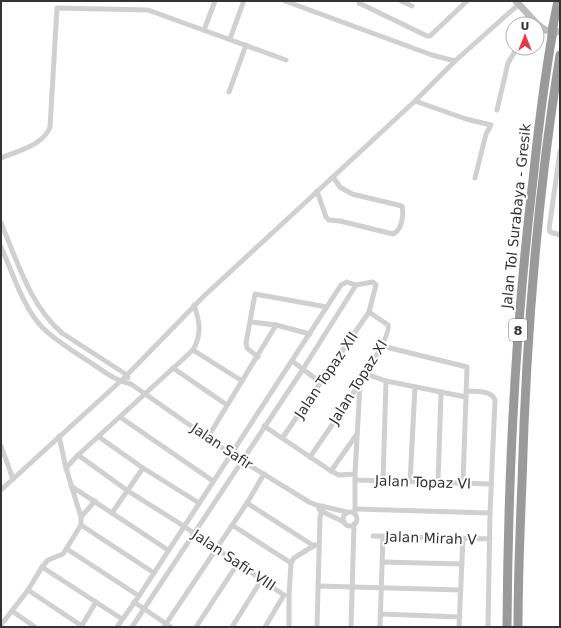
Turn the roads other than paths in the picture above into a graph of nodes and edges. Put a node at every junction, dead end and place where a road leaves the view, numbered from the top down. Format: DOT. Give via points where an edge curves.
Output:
graph roads {
  1 [pos="215,1"];
  2 [pos="285,1"];
  3 [pos="401,1"];
  4 [pos="467,1"];
  5 [pos="558,1"];
  6 [pos="243,3"];
  7 [pos="359,3"];
  8 [pos="517,3"];
  9 [pos="412,6"];
  10 [pos="528,16"];
  11 [pos="204,30"];
  12 [pos="553,31"];
  13 [pos="230,40"];
  14 [pos="246,45"];
  15 [pos="560,55"];
  16 [pos="512,56"];
  17 [pos="286,60"];
  18 [pos="455,61"];
  19 [pos="229,92"];
  20 [pos="415,101"];
  21 [pos="497,110"];
  22 [pos="560,151"];
  23 [pos="1,158"];
  24 [pos="333,177"];
  25 [pos="475,178"];
  26 [pos="317,191"];
  27 [pos="1,223"];
  28 [pos="560,234"];
  29 [pos="1,247"];
  30 [pos="356,285"];
  31 [pos="194,305"];
  32 [pos="327,307"];
  33 [pos="369,312"];
  34 [pos="251,322"];
  35 [pos="276,325"];
  36 [pos="310,334"];
  37 [pos="382,346"];
  38 [pos="193,350"];
  39 [pos="258,357"];
  40 [pos="292,361"];
  41 [pos="173,368"];
  42 [pos="303,369"];
  43 [pos="366,374"];
  44 [pos="127,375"];
  45 [pos="242,381"];
  46 [pos="386,381"];
  47 [pos="120,382"];
  48 [pos="320,382"];
  49 [pos="360,383"];
  50 [pos="131,384"];
  51 [pos="415,387"];
  52 [pos="467,391"];
  53 [pos="146,393"];
  54 [pos="441,393"];
  55 [pos="466,397"];
  56 [pos="227,405"];
  57 [pos="120,417"];
  58 [pos="264,426"];
  59 [pos="357,434"];
  60 [pos="59,436"];
  61 [pos="99,437"];
  62 [pos="208,437"];
  63 [pos="283,437"];
  64 [pos="1,446"];
  65 [pos="231,454"];
  66 [pos="78,455"];
  67 [pos="310,457"];
  68 [pos="242,460"];
  69 [pos="3,462"];
  70 [pos="66,468"];
  71 [pos="142,468"];
  72 [pos="331,471"];
  73 [pos="264,474"];
  74 [pos="355,477"];
  75 [pos="13,479"];
  76 [pos="383,481"];
  77 [pos="213,482"];
  78 [pos="410,482"];
  79 [pos="438,482"];
  80 [pos="463,483"];
  81 [pos="491,484"];
  82 [pos="71,486"];
  83 [pos="1,490"];
  84 [pos="128,491"];
  85 [pos="95,501"];
  86 [pos="199,503"];
  87 [pos="247,503"];
  88 [pos="322,509"];
  89 [pos="355,511"];
  90 [pos="347,512"];
  91 [pos="112,513"];
  92 [pos="490,513"];
  93 [pos="81,517"];
  94 [pos="344,522"];
  95 [pos="354,524"];
  96 [pos="81,525"];
  97 [pos="232,525"];
  98 [pos="183,526"];
  99 [pos="194,533"];
  100 [pos="373,536"];
  101 [pos="383,536"];
  102 [pos="463,538"];
  103 [pos="490,539"];
  104 [pos="319,542"];
  105 [pos="314,546"];
  106 [pos="217,548"];
  107 [pos="67,549"];
  108 [pos="168,550"];
  109 [pos="382,562"];
  110 [pos="238,563"];
  111 [pos="291,563"];
  112 [pos="462,564"];
  113 [pos="42,566"];
  114 [pos="154,572"];
  115 [pos="262,579"];
  116 [pos="318,586"];
  117 [pos="352,587"];
  118 [pos="382,587"];
  119 [pos="28,590"];
  120 [pos="461,590"];
  121 [pos="287,595"];
  122 [pos="139,596"];
  123 [pos="96,602"];
  124 [pos="134,602"];
  125 [pos="144,609"];
  126 [pos="12,611"];
  127 [pos="381,614"];
  128 [pos="460,617"];
  129 [pos="122,619"];
  130 [pos="1,625"];
  131 [pos="81,626"];
  132 [pos="165,626"];
  133 [pos="35,627"];
  134 [pos="117,627"];
  135 [pos="132,627"];
  136 [pos="171,627"];
  137 [pos="196,627"];
  138 [pos="232,627"];
  139 [pos="265,627"];
  140 [pos="289,627"];
  141 [pos="316,627"];
  142 [pos="351,627"];
  143 [pos="380,627"];
  144 [pos="459,627"];
  145 [pos="488,627"];
  146 [pos="507,627"];
  147 [pos="518,627"];
  1 -- 11 [label="street"];
  2 -- 18 [label="street"];
  3 -- 9 [label="street"];
  4 -- 7 [label="street" via="430,36"];
  5 -- 12 [label="highway, Jalan Tol Surabaya - Gresik / 8"];
  6 -- 13 [label="street"];
  8 -- 10 [label="main road"];
  8 -- 18 [label="street"];
  11 -- 13 [label="street"];
  11 -- 23 [label="street" via="148,10 57,8 50,127 37,143"];
  12 -- 146 [label="highway, Jalan Tol Surabaya - Gresik / 8" via="534,164 520,311 512,437"];
  13 -- 14 [label="street"];
  14 -- 17 [label="street"];
  14 -- 19 [label="street"];
  15 -- 147 [label="highway, Jalan Tol Surabaya - Gresik / 8" via="530,308 524,399"];
  16 -- 21 [label="street" via="508,63"];
  18 -- 20 [label="street"];
  20 -- 24 [label="street"];
  20 -- 25 [label="street" via="491,125 486,134"];
  22 -- 28 [label="street" via="549,229 550,232"];
  24 -- 26 [label="street"];
  24 -- 26 [label="street" via="340,187 352,194 402,206 401,225 397,232 393,234 329,220"];
  26 -- 31 [label="street"];
  27 -- 44 [label="street" via="44,315 76,343"];
  29 -- 47 [label="street" via="26,304 44,329"];
  30 -- 32 [label="street" via="343,283"];
  30 -- 33 [label="street" via="373,282 376,285"];
  30 -- 42 [label="street"];
  31 -- 38 [label="street" via="199,320 199,331 198,341"];
  31 -- 44 [label="street"];
  32 -- 34 [label="street" via="255,294"];
  32 -- 36 [label="street"];
  33 -- 37 [label="street, Jalan Topaz XI" via="389,326"];
  33 -- 48 [label="street, Jalan Topaz XII"];
  34 -- 35 [label="street"];
  34 -- 39 [label="street" via="246,343 247,348"];
  35 -- 36 [label="street"];
  35 -- 39 [label="street"];
  36 -- 40 [label="street"];
  37 -- 43 [label="street, Jalan Topaz XI"];
  37 -- 52 [label="street" via="464,366 468,369"];
  38 -- 41 [label="street"];
  38 -- 45 [label="street"];
  39 -- 45 [label="street"];
  40 -- 42 [label="street"];
  40 -- 65 [label="street"];
  41 -- 53 [label="street"];
  41 -- 56 [label="street"];
  42 -- 48 [label="street"];
  42 -- 58 [label="street"];
  43 -- 46 [label="street"];
  43 -- 49 [label="street, Jalan Topaz XI"];
  44 -- 47 [label="street"];
  44 -- 50 [label="street"];
  45 -- 56 [label="street"];
  46 -- 51 [label="street"];
  46 -- 76 [label="street"];
  47 -- 50 [label="street"];
  47 -- 60 [label="street"];
  48 -- 63 [label="street, Jalan Topaz XII"];
  49 -- 59 [label="street"];
  49 -- 67 [label="street, Jalan Topaz XI"];
  50 -- 53 [label="street, Jalan Safir"];
  51 -- 54 [label="street"];
  51 -- 78 [label="street"];
  52 -- 55 [label="street"];
  52 -- 81 [label="street" via="494,396"];
  53 -- 57 [label="street"];
  53 -- 62 [label="street, Jalan Safir"];
  54 -- 55 [label="street"];
  54 -- 79 [label="street"];
  55 -- 80 [label="street"];
  56 -- 62 [label="street"];
  57 -- 61 [label="street"];
  57 -- 77 [label="street"];
  58 -- 63 [label="street"];
  58 -- 68 [label="street"];
  59 -- 72 [label="street"];
  59 -- 74 [label="street"];
  60 -- 70 [label="street"];
  60 -- 75 [label="street"];
  61 -- 66 [label="street"];
  61 -- 71 [label="street"];
  62 -- 65 [label="street, Jalan Safir"];
  63 -- 67 [label="street"];
  64 -- 69 [label="street"];
  65 -- 68 [label="street, Jalan Safir"];
  65 -- 77 [label="street"];
  66 -- 70 [label="street"];
  66 -- 84 [label="street, Jalan Safir VIII"];
  67 -- 72 [label="street"];
  68 -- 73 [label="street, Jalan Safir"];
  68 -- 99 [label="street"];
  69 -- 75 [label="street"];
  70 -- 82 [label="street"];
  71 -- 84 [label="street"];
  71 -- 86 [label="street"];
  72 -- 74 [label="street, Jalan Topaz VI"];
  73 -- 87 [label="street"];
  73 -- 88 [label="street, Jalan Safir"];
  74 -- 76 [label="street, Jalan Topaz VI"];
  74 -- 89 [label="street"];
  75 -- 83 [label="street"];
  76 -- 78 [label="street, Jalan Topaz VI"];
  77 -- 86 [label="street"];
  78 -- 79 [label="street, Jalan Topaz VI"];
  79 -- 80 [label="street, Jalan Topaz VI"];
  80 -- 81 [label="street, Jalan Topaz VI"];
  81 -- 92 [label="street"];
  82 -- 85 [label="street"];
  82 -- 93 [label="street"];
  84 -- 91 [label="street"];
  84 -- 98 [label="street, Jalan Safir VIII"];
  85 -- 91 [label="street"];
  85 -- 93 [label="street"];
  86 -- 98 [label="street"];
  87 -- 97 [label="street"];
  87 -- 105 [label="street"];
  88 -- 90 [label="street, Jalan Safir"];
  88 -- 94 [label="street, Jalan Safir"];
  88 -- 104 [label="street"];
  89 -- 90 [label="street"];
  89 -- 92 [label="street"];
  89 -- 95 [label="street" via="358,519"];
  90 -- 94 [label="street" via="343,516"];
  91 -- 108 [label="street"];
  92 -- 103 [label="street"];
  93 -- 96 [label="street"];
  94 -- 95 [label="street" via="348,525"];
  95 -- 117 [label="street"];
  96 -- 107 [label="street"];
  96 -- 114 [label="street"];
  97 -- 106 [label="street"];
  97 -- 111 [label="street"];
  98 -- 99 [label="street, Jalan Safir VIII"];
  98 -- 108 [label="street"];
  99 -- 106 [label="street, Jalan Safir VIII"];
  99 -- 125 [label="street"];
  100 -- 101 [label="street, Jalan Mirah V"];
  101 -- 102 [label="street, Jalan Mirah V"];
  101 -- 109 [label="street"];
  102 -- 103 [label="street, Jalan Mirah V"];
  102 -- 112 [label="street"];
  103 -- 145 [label="street"];
  104 -- 105 [label="street"];
  104 -- 116 [label="street"];
  105 -- 111 [label="street" via="294,558"];
  106 -- 110 [label="street, Jalan Safir VIII"];
  106 -- 132 [label="street"];
  107 -- 113 [label="street"];
  107 -- 122 [label="street"];
  108 -- 114 [label="street"];
  109 -- 112 [label="street"];
  109 -- 118 [label="street"];
  110 -- 115 [label="street, Jalan Safir VIII"];
  110 -- 137 [label="street"];
  111 -- 121 [label="street"];
  112 -- 120 [label="street"];
  113 -- 119 [label="street"];
  113 -- 123 [label="street"];
  114 -- 122 [label="street"];
  115 -- 121 [label="street, Jalan Safir VIII"];
  115 -- 138 [label="street"];
  116 -- 117 [label="street"];
  116 -- 141 [label="street"];
  117 -- 118 [label="street"];
  117 -- 142 [label="street"];
  118 -- 120 [label="street"];
  118 -- 127 [label="street"];
  119 -- 126 [label="street"];
  119 -- 131 [label="street"];
  120 -- 128 [label="street"];
  121 -- 139 [label="street"];
  121 -- 140 [label="street"];
  122 -- 124 [label="street"];
  123 -- 129 [label="street"];
  123 -- 131 [label="street"];
  124 -- 125 [label="street"];
  124 -- 129 [label="street"];
  125 -- 132 [label="street"];
  125 -- 135 [label="street"];
  126 -- 130 [label="street"];
  126 -- 133 [label="street"];
  127 -- 128 [label="street"];
  127 -- 143 [label="street"];
  128 -- 144 [label="street"];
  129 -- 134 [label="street"];
  132 -- 136 [label="street"];
}
